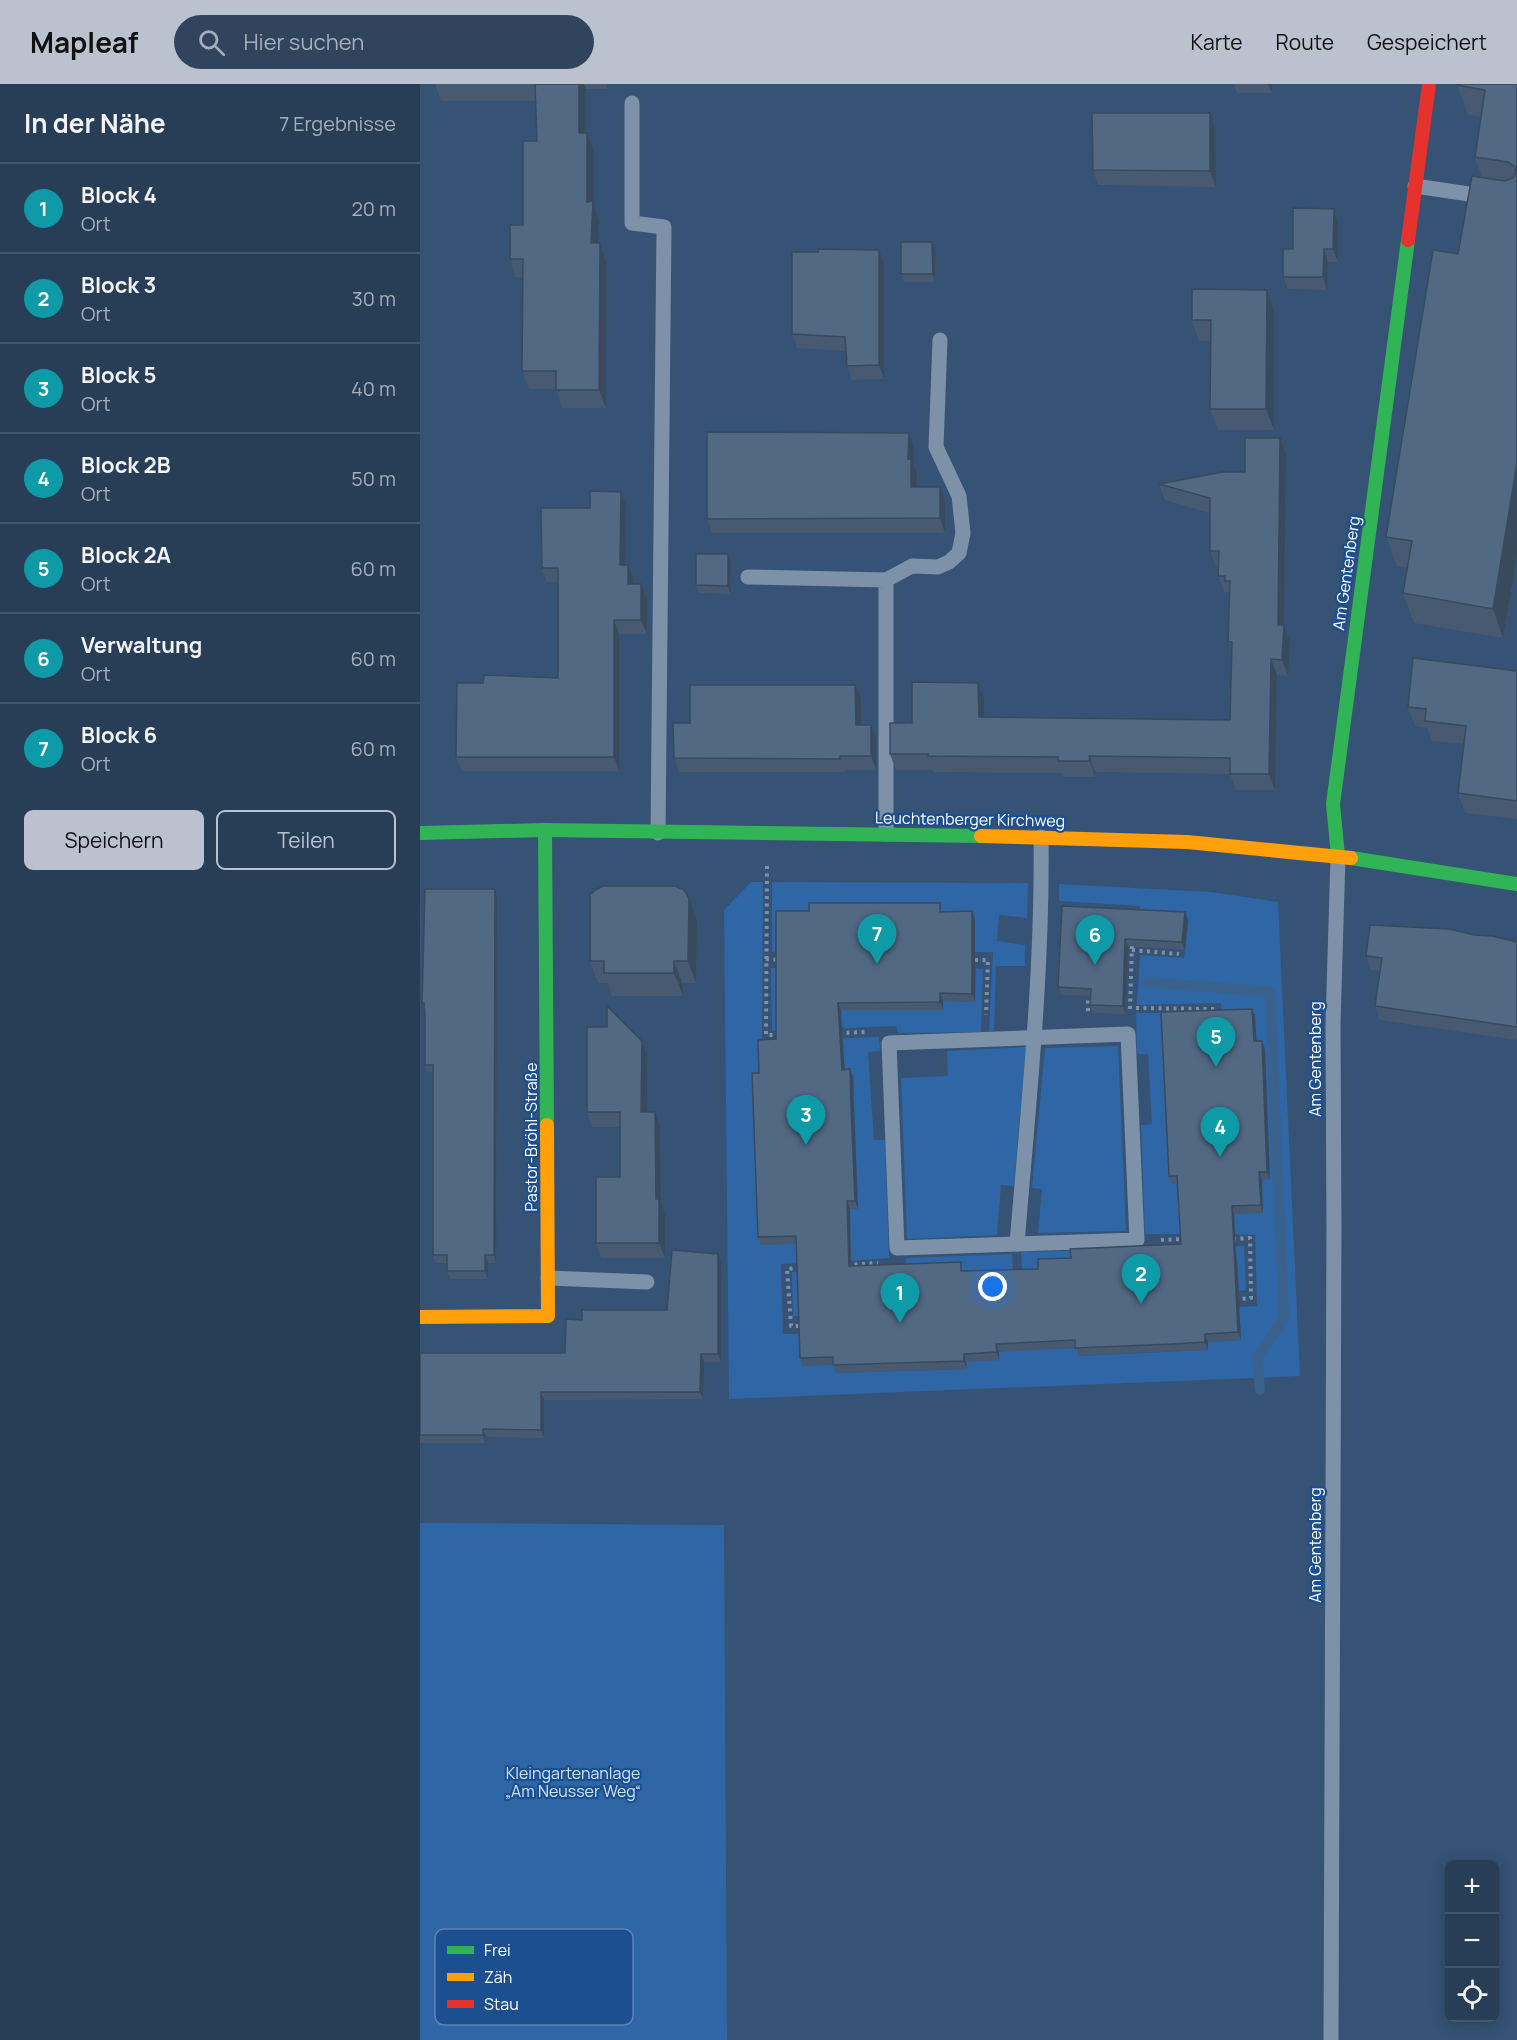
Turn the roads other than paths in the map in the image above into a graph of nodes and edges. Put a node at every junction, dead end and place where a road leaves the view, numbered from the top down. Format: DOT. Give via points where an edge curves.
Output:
graph roads {
  1 [pos="1429,84"];
  2 [pos="632,103"];
  3 [pos="1415,186"];
  4 [pos="1517,201"];
  5 [pos="940,340"];
  6 [pos="748,577"];
  7 [pos="886,580"];
  8 [pos="545,830"];
  9 [pos="420,833"];
  10 [pos="658,833"];
  11 [pos="886,834"];
  12 [pos="1041,837"];
  13 [pos="1338,856"];
  14 [pos="1517,884"];
  15 [pos="1035,1038"];
  16 [pos="1017,1244"];
  17 [pos="548,1278"];
  18 [pos="647,1282"];
  19 [pos="420,1317"];
  20 [pos="1331,2040"];
  1 -- 3 [label="street, Am Gentenberg"];
  2 -- 10 [label="lane" via="632,223 664,227"];
  3 -- 4 [label="lane"];
  3 -- 13 [label="street, Am Gentenberg" via="1334,804"];
  5 -- 7 [label="lane" via="936,447 959,496 963,532 959,553 938,567 912,566"];
  6 -- 7 [label="lane"];
  7 -- 11 [label="lane"];
  8 -- 9 [label="street, Leuchtenberger Kirchweg"];
  8 -- 10 [label="street, Leuchtenberger Kirchweg"];
  8 -- 17 [label="street, Pastor-Bröhl-Straße"];
  10 -- 11 [label="street, Leuchtenberger Kirchweg"];
  11 -- 12 [label="street, Leuchtenberger Kirchweg"];
  12 -- 13 [label="street, Leuchtenberger Kirchweg" via="1187,842"];
  12 -- 15 [label="lane"];
  13 -- 14 [label="street, Leuchtenberger Kirchweg"];
  13 -- 20 [label="lane, Am Gentenberg" via="1333,1024"];
  15 -- 16 [label="lane"];
  15 -- 16 [label="lane" via="1128,1034 1137,1240"];
  15 -- 16 [label="lane" via="889,1043 897,1248"];
  17 -- 18 [label="lane"];
  17 -- 19 [label="street, Pastor-Bröhl-Straße" via="548,1316"];
}
